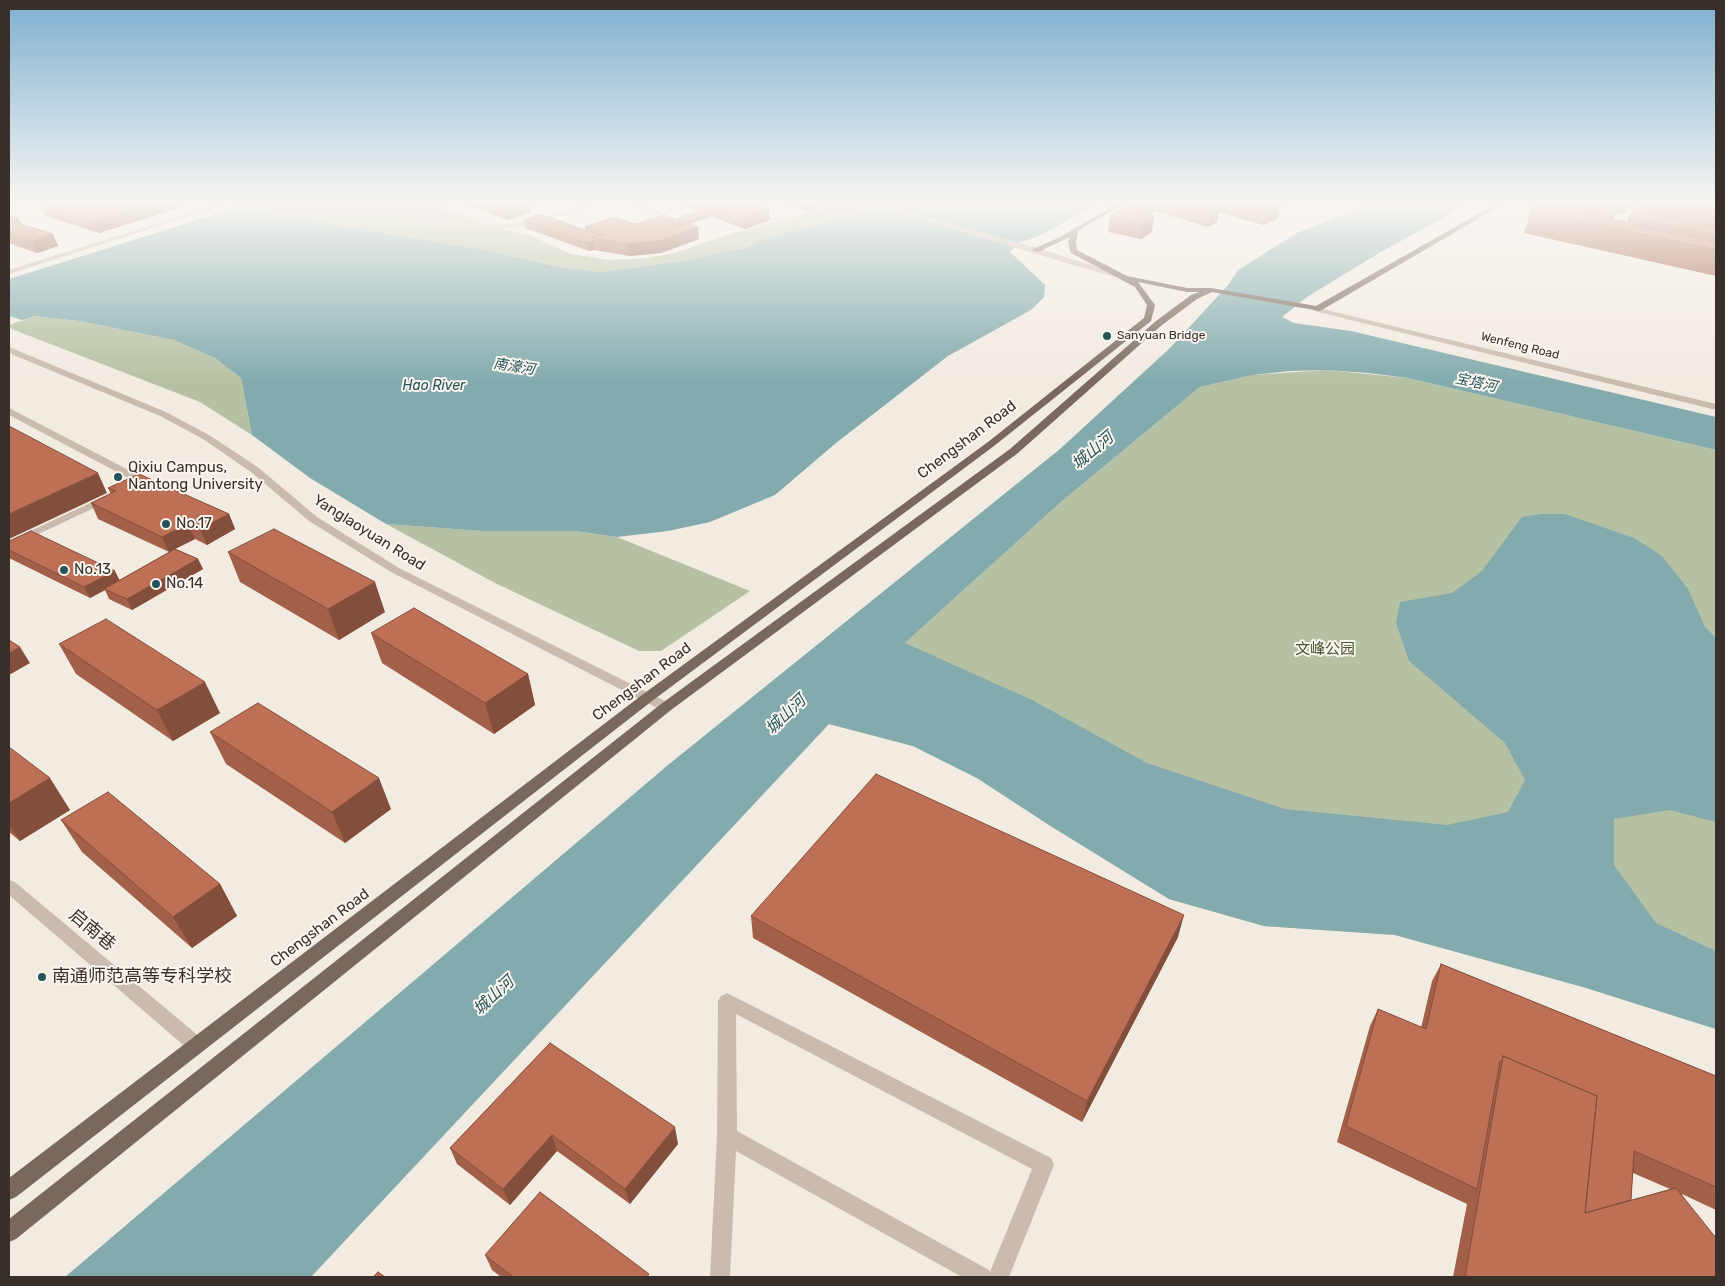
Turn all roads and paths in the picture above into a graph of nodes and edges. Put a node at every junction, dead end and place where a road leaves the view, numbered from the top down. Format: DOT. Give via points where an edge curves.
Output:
graph roads {
  1 [pos="41,262"];
  2 [pos="1074,262"];
  3 [pos="1094,262"];
  4 [pos="1399,262"];
  5 [pos="9,272"];
  6 [pos="1117,275"];
  7 [pos="1214,291"];
  8 [pos="1317,309"];
  9 [pos="9,350"];
  10 [pos="1716,407"];
  11 [pos="9,411"];
  12 [pos="9,545"];
  13 [pos="647,698"];
  14 [pos="666,707"];
  15 [pos="9,886"];
  16 [pos="195,1044"];
  17 [pos="727,1136"];
  18 [pos="9,1190"];
  19 [pos="9,1232"];
  20 [pos="720,1277"];
  21 [pos="982,1277"];
  22 [pos="999,1277"];
  1 -- 5 [label="street"];
  2 -- 6 [label="street"];
  3 -- 6 [label="main road, Chengshan Road"];
  4 -- 8 [label="main road"];
  6 -- 7 [label="main road" via="1188,290"];
  6 -- 13 [label="main road, Chengshan Road" via="1138,285 1148,296 1151,305 1148,319 991,444"];
  7 -- 8 [label="main road"];
  7 -- 14 [label="main road" via="1194,297 1159,323 1014,451"];
  8 -- 10 [label="street, Wenfeng Road"];
  9 -- 13 [label="street, Yanglaoyuan Road" via="163,414 206,437 255,470 313,520 394,570"];
  11 -- 12 [label="street" via="142,481"];
  13 -- 14 [label="street, Yanglaoyuan Road"];
  13 -- 16 [label="main road, Chengshan Road"];
  14 -- 19 [label="main road"];
  15 -- 16 [label="street, 启南巷"];
  16 -- 18 [label="main road, Chengshan Road"];
  17 -- 20 [label="street"];
  17 -- 21 [label="street"];
  17 -- 22 [label="street" via="727,1001 1044,1165"];
}
